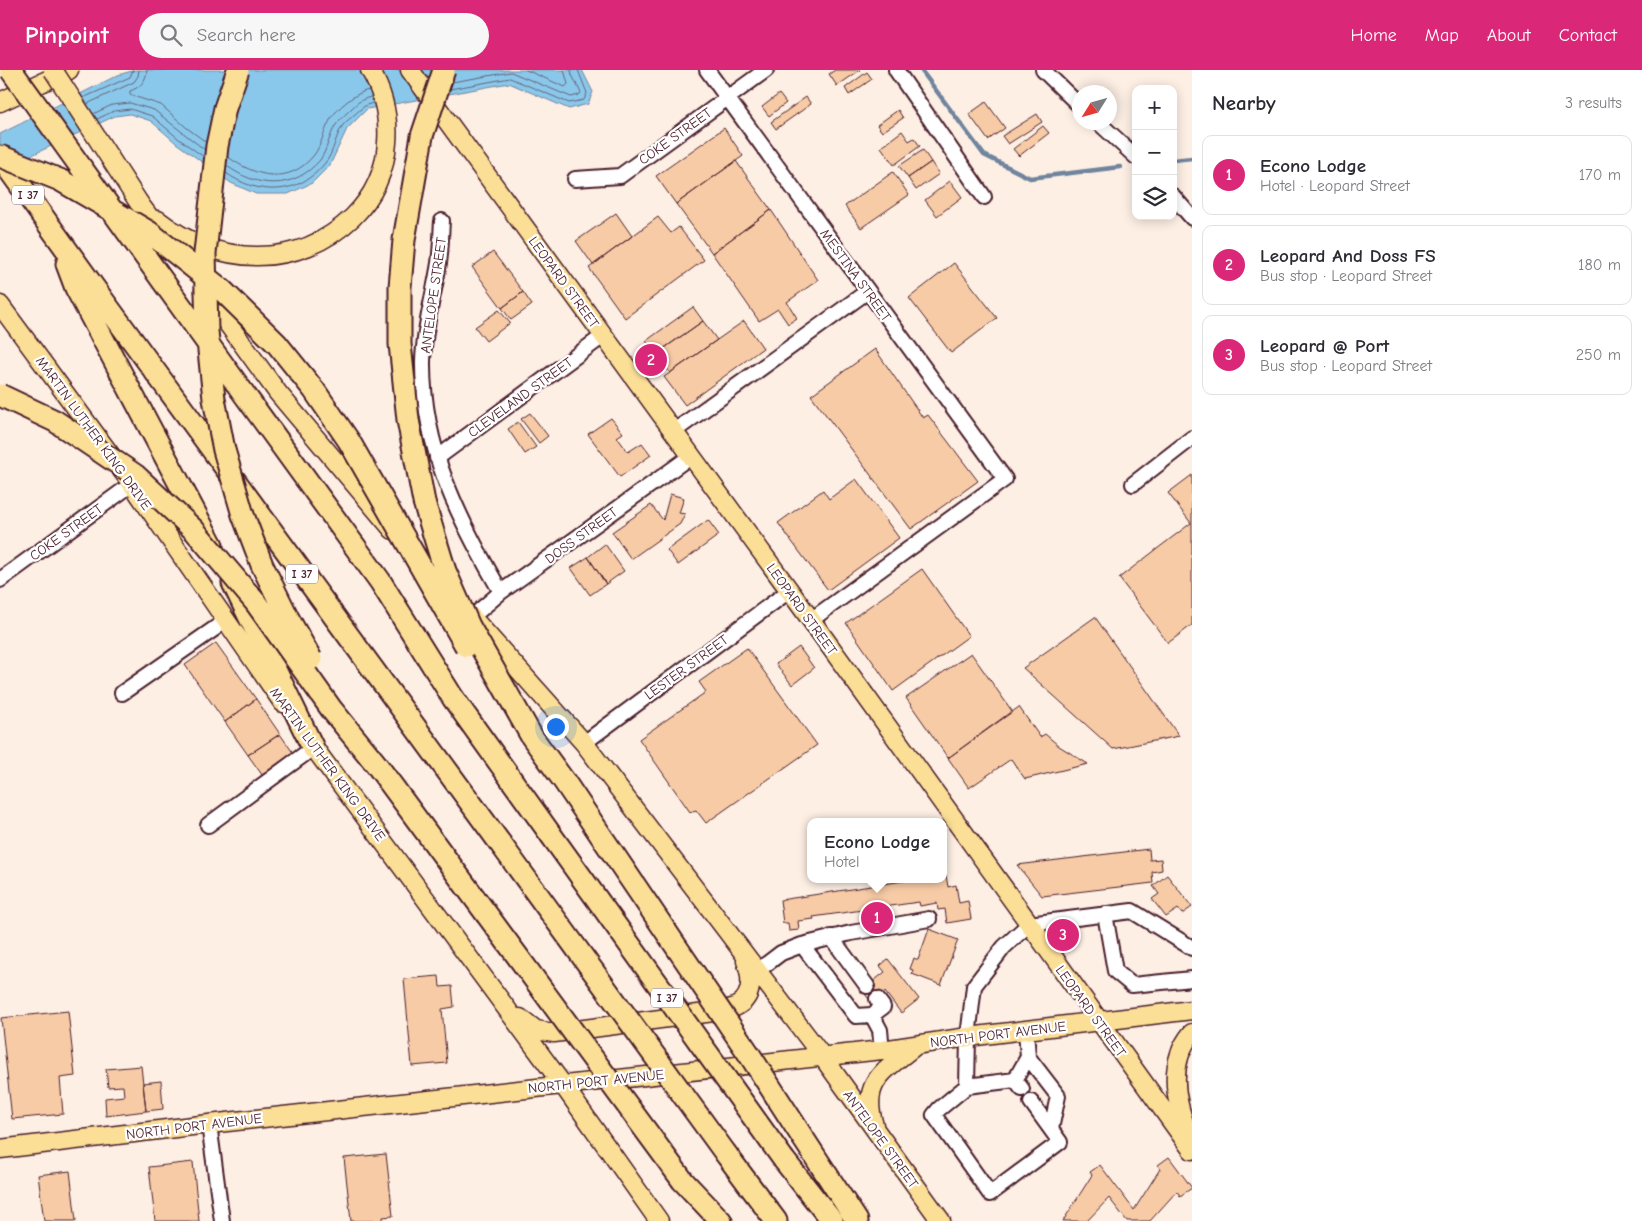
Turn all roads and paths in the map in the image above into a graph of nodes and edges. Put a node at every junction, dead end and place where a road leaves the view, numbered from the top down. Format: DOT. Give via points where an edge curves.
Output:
graph roads {
  1 [pos="11,70"];
  2 [pos="53,70"];
  3 [pos="69,70"];
  4 [pos="238,70"];
  5 [pos="370,70"];
  6 [pos="410,70"];
  7 [pos="444,70"];
  8 [pos="707,70"];
  9 [pos="766,70"];
  10 [pos="896,70"];
  11 [pos="1043,70"];
  12 [pos="727,98"];
  13 [pos="1072,98"];
  14 [pos="0,102"];
  15 [pos="1107,130"];
  16 [pos="1132,153"];
  17 [pos="0,156"];
  18 [pos="575,179"];
  19 [pos="984,197"];
  20 [pos="1182,202"];
  21 [pos="139,203"];
  22 [pos="1192,218"];
  23 [pos="442,221"];
  24 [pos="55,233"];
  25 [pos="868,291"];
  26 [pos="0,304"];
  27 [pos="603,336"];
  28 [pos="0,395"];
  29 [pos="673,432"];
  30 [pos="1192,438"];
  31 [pos="691,456"];
  32 [pos="436,458"];
  33 [pos="132,484"];
  34 [pos="1133,484"];
  35 [pos="0,580"];
  36 [pos="789,591"];
  37 [pos="501,592"];
  38 [pos="472,617"];
  39 [pos="227,620"];
  40 [pos="811,620"];
  41 [pos="122,693"];
  42 [pos="532,737"];
  43 [pos="584,743"];
  44 [pos="313,748"];
  45 [pos="376,764"];
  46 [pos="208,825"];
  47 [pos="1105,914"];
  48 [pos="929,919"];
  49 [pos="1029,924"];
  50 [pos="832,937"];
  51 [pos="802,945"];
  52 [pos="1192,948"];
  53 [pos="744,955"];
  54 [pos="756,972"];
  55 [pos="1192,979"];
  56 [pos="867,986"];
  57 [pos="877,999"];
  58 [pos="501,1001"];
  59 [pos="1192,1010"];
  60 [pos="872,1015"];
  61 [pos="1099,1022"];
  62 [pos="1026,1030"];
  63 [pos="1192,1033"];
  64 [pos="968,1037"];
  65 [pos="916,1046"];
  66 [pos="882,1050"];
  67 [pos="822,1056"];
  68 [pos="1028,1056"];
  69 [pos="563,1085"];
  70 [pos="968,1086"];
  71 [pos="1031,1102"];
  72 [pos="209,1124"];
  73 [pos="1051,1129"];
  74 [pos="877,1133"];
  75 [pos="1192,1142"];
  76 [pos="0,1149"];
  77 [pos="1192,1150"];
  78 [pos="683,1181"];
  79 [pos="222,1221"];
  80 [pos="659,1221"];
  81 [pos="711,1221"];
  82 [pos="721,1221"];
  83 [pos="776,1221"];
  84 [pos="832,1221"];
  85 [pos="856,1221"];
  86 [pos="941,1221"];
  1 -- 84 [label="highway, I 37, bridge" via="380,581 453,698 784,1160"];
  2 -- 21 [label="main road, bridge"];
  3 -- 14 [label="main road"];
  4 -- 45 [label="highway, bridge" via="217,146 206,253 207,330 214,399 243,515 262,565 289,620"];
  5 -- 21 [label="main road" via="386,110 386,156 364,206 322,241 280,254 260,256 222,251 170,229"];
  6 -- 27 [label="main road, LEOPARD STREET"];
  7 -- 42 [label="highway, bridge" via="422,136 404,240 400,344 408,420 424,502 445,571 469,626"];
  8 -- 12 [label="street, MESTINA STREET"];
  9 -- 12 [label="street, COKE STREET"];
  10 -- 19 [label="street"];
  11 -- 13 [label="street"];
  12 -- 18 [label="street, COKE STREET" via="620,176"];
  12 -- 25 [label="street, MESTINA STREET"];
  15 -- 16 [label="street"];
  17 -- 24 [label="highway, I 37"];
  17 -- 42 [label="highway, bridge" via="60,180 149,232 222,290 277,344 350,441 490,685"];
  20 -- 22 [label="street"];
  21 -- 38 [label="main road, ANTELOPE STREET" via="278,393 344,474"];
  23 -- 32 [label="street, ANTELOPE STREET" via="423,360 425,395"];
  24 -- 44 [label="highway" via="76,288 248,610"];
  24 -- 83 [label="highway, I 37, bridge"];
  25 -- 29 [label="street"];
  25 -- 40 [label="street, MESTINA STREET" via="1005,479"];
  26 -- 33 [label="main road, MARTIN LUTHER KING DRIVE"];
  27 -- 29 [label="main road, LEOPARD STREET"];
  27 -- 32 [label="street, CLEVELAND STREET"];
  28 -- 45 [label="highway, bridge" via="55,421 134,476 194,530 256,603 332,710"];
  29 -- 31 [label="main road, LEOPARD STREET"];
  30 -- 34 [label="street"];
  31 -- 36 [label="main road, LEOPARD STREET"];
  31 -- 37 [label="street, DOSS STREET"];
  32 -- 37 [label="street, ANTELOPE STREET" via="474,545"];
  33 -- 35 [label="street, COKE STREET"];
  33 -- 39 [label="main road, MARTIN LUTHER KING DRIVE"];
  36 -- 40 [label="main road, LEOPARD STREET"];
  36 -- 43 [label="street, LESTER STREET"];
  37 -- 38 [label="street, DOSS STREET"];
  38 -- 43 [label="main road, ANTELOPE STREET"];
  39 -- 41 [label="street"];
  39 -- 44 [label="main road, MARTIN LUTHER KING DRIVE"];
  40 -- 49 [label="main road, LEOPARD STREET"];
  42 -- 85 [label="highway, bridge" via="749,1054"];
  43 -- 53 [label="main road, ANTELOPE STREET"];
  44 -- 46 [label="street"];
  44 -- 58 [label="main road, MARTIN LUTHER KING DRIVE"];
  45 -- 78 [label="highway, bridge"];
  47 -- 49 [label="street"];
  47 -- 52 [label="street" via="1132,911"];
  47 -- 55 [label="street" via="1115,971 1132,985"];
  48 -- 50 [label="street"];
  49 -- 61 [label="main road, LEOPARD STREET"];
  49 -- 64 [label="street" via="1004,947 974,986"];
  50 -- 51 [label="street"];
  50 -- 56 [label="street"];
  51 -- 54 [label="street" via="781,953"];
  51 -- 60 [label="street" via="856,1016"];
  53 -- 54 [label="main road, ANTELOPE STREET"];
  53 -- 58 [label="main road" via="752,983 746,997 737,1006 721,1011 554,1033 536,1030"];
  54 -- 67 [label="main road, ANTELOPE STREET"];
  57 -- 60 [label="street" via="883,1007"];
  58 -- 69 [label="main road, MARTIN LUTHER KING DRIVE"];
  59 -- 61 [label="main road, NORTH PORT AVENUE"];
  60 -- 66 [label="street" via="880,1030"];
  61 -- 62 [label="main road, NORTH PORT AVENUE"];
  61 -- 77 [label="main road, LEOPARD STREET"];
  62 -- 64 [label="main road, NORTH PORT AVENUE"];
  62 -- 68 [label="street"];
  63 -- 75 [label="main road" via="1178,1057 1176,1077 1179,1106"];
  64 -- 65 [label="main road, NORTH PORT AVENUE"];
  64 -- 70 [label="street"];
  65 -- 66 [label="main road, NORTH PORT AVENUE"];
  65 -- 74 [label="main road" via="878,1076 870,1096 870,1111"];
  66 -- 67 [label="main road, NORTH PORT AVENUE"];
  67 -- 69 [label="main road, NORTH PORT AVENUE"];
  67 -- 74 [label="main road, ANTELOPE STREET"];
  68 -- 70 [label="street" via="1019,1085"];
  68 -- 73 [label="street" via="1058,1096"];
  69 -- 72 [label="main road, NORTH PORT AVENUE"];
  69 -- 80 [label="main road, MARTIN LUTHER KING DRIVE"];
  70 -- 73 [label="street" via="934,1116 990,1194 1060,1142"];
  71 -- 73 [label="street"];
  72 -- 76 [label="main road, NORTH PORT AVENUE"];
  72 -- 79 [label="street"];
  74 -- 86 [label="main road, ANTELOPE STREET"];
  78 -- 81 [label="highway"];
  78 -- 82 [label="highway"];
}
